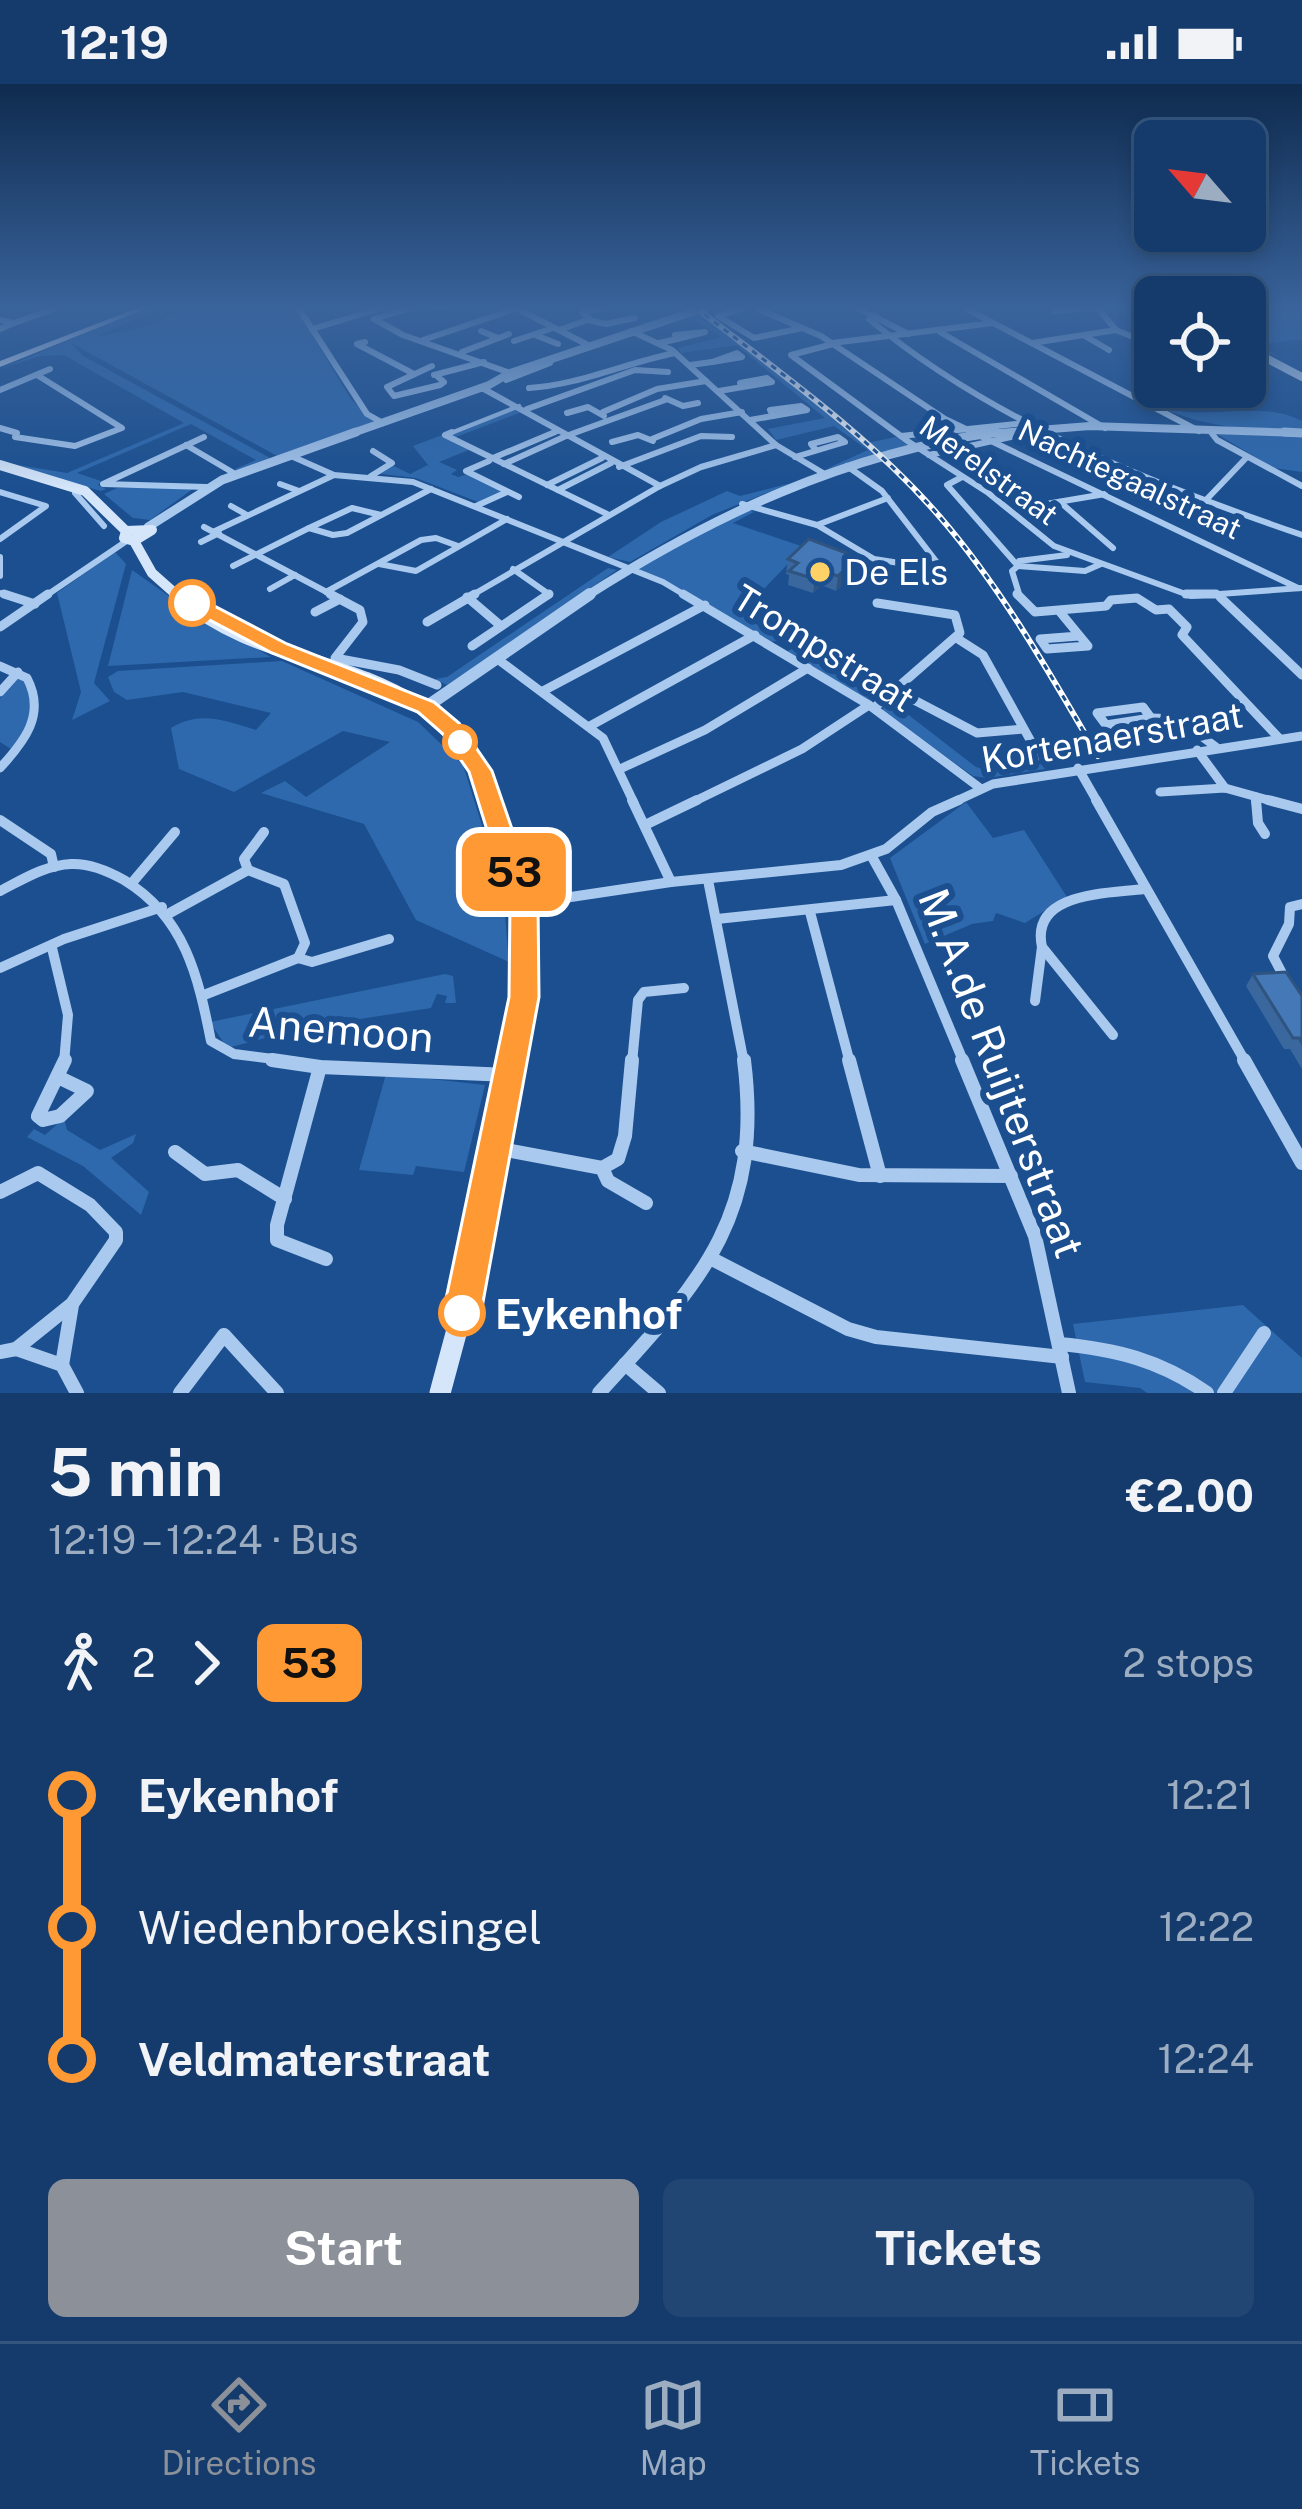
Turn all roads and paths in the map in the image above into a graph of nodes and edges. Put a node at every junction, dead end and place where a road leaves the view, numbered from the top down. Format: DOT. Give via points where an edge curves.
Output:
graph roads {
  1 [pos="339,368"];
  2 [pos="408,368"];
  3 [pos="428,368"];
  4 [pos="465,368"];
  5 [pos="494,368"];
  6 [pos="530,368"];
  7 [pos="610,368"];
  8 [pos="693,368"];
  9 [pos="809,368"];
  10 [pos="871,368"];
  11 [pos="938,368"];
  12 [pos="1002,368"];
  13 [pos="1081,368"];
  14 [pos="50,369"];
  15 [pos="635,370"];
  16 [pos="668,372"];
  17 [pos="419,373"];
  18 [pos="37,375"];
  19 [pos="508,376"];
  20 [pos="438,377"];
  21 [pos="707,381"];
  22 [pos="563,386"];
  23 [pos="740,387"];
  24 [pos="482,388"];
  25 [pos="529,388"];
  26 [pos="657,389"];
  27 [pos="0,390"];
  28 [pos="719,391"];
  29 [pos="571,394"];
  30 [pos="664,400"];
  31 [pos="698,403"];
  32 [pos="523,407"];
  33 [pos="567,412"];
  34 [pos="603,412"];
  35 [pos="742,412"];
  36 [pos="773,416"];
  37 [pos="750,419"];
  38 [pos="612,422"];
  39 [pos="693,422"];
  40 [pos="382,423"];
  41 [pos="1034,427"];
  42 [pos="0,428"];
  43 [pos="965,428"];
  44 [pos="1105,428"];
  45 [pos="1204,431"];
  46 [pos="562,433"];
  47 [pos="1302,433"];
  48 [pos="978,434"];
  49 [pos="204,436"];
  50 [pos="701,436"];
  51 [pos="901,436"];
  52 [pos="16,437"];
  53 [pos="732,437"];
  54 [pos="652,439"];
  55 [pos="992,440"];
  56 [pos="612,442"];
  57 [pos="0,445"];
  58 [pos="186,445"];
  59 [pos="776,445"];
  60 [pos="916,447"];
  61 [pos="662,448"];
  62 [pos="373,451"];
  63 [pos="816,451"];
  64 [pos="928,455"];
  65 [pos="291,456"];
  66 [pos="795,457"];
  67 [pos="1246,457"];
  68 [pos="602,458"];
  69 [pos="490,460"];
  70 [pos="502,465"];
  71 [pos="615,465"];
  72 [pos="847,466"];
  73 [pos="0,467"];
  74 [pos="823,473"];
  75 [pos="237,475"];
  76 [pos="334,476"];
  77 [pos="371,476"];
  78 [pos="962,477"];
  79 [pos="280,484"];
  80 [pos="546,486"];
  81 [pos="660,486"];
  82 [pos="1302,486"];
  83 [pos="207,487"];
  84 [pos="431,489"];
  85 [pos="298,491"];
  86 [pos="557,491"];
  87 [pos="0,492"];
  88 [pos="508,492"];
  89 [pos="1105,494"];
  90 [pos="519,497"];
  91 [pos="888,498"];
  92 [pos="1206,500"];
  93 [pos="1060,502"];
  94 [pos="742,504"];
  95 [pos="231,506"];
  96 [pos="476,506"];
  97 [pos="1034,506"];
  98 [pos="607,514"];
  99 [pos="247,515"];
  100 [pos="381,515"];
  101 [pos="507,519"];
  102 [pos="817,525"];
  103 [pos="204,527"];
  104 [pos="309,528"];
  105 [pos="217,532"];
  106 [pos="135,534"];
  107 [pos="1302,535"];
  108 [pos="0,539"];
  109 [pos="562,539"];
  110 [pos="201,542"];
  111 [pos="458,546"];
  112 [pos="1113,548"];
  113 [pos="256,554"];
  114 [pos="1073,554"];
  115 [pos="0,556"];
  116 [pos="379,564"];
  117 [pos="1017,564"];
  118 [pos="1101,564"];
  119 [pos="232,566"];
  120 [pos="631,567"];
  121 [pos="513,569"];
  122 [pos="295,575"];
  123 [pos="0,576"];
  124 [pos="1118,585"];
  125 [pos="1300,588"];
  126 [pos="270,589"];
  127 [pos="326,592"];
  128 [pos="0,593"];
  129 [pos="467,597"];
  130 [pos="1220,597"];
  131 [pos="340,598"];
  132 [pos="1129,598"];
  133 [pos="877,603"];
  134 [pos="35,604"];
  135 [pos="705,605"];
  136 [pos="314,612"];
  137 [pos="1060,612"];
  138 [pos="427,622"];
  139 [pos="501,626"];
  140 [pos="0,627"];
  141 [pos="755,635"];
  142 [pos="1079,636"];
  143 [pos="958,638"];
  144 [pos="472,646"];
  145 [pos="496,658"];
  146 [pos="330,662"];
  147 [pos="0,666"];
  148 [pos="808,668"];
  149 [pos="18,672"];
  150 [pos="1302,676"];
  151 [pos="437,685"];
  152 [pos="897,691"];
  153 [pos="0,692"];
  154 [pos="543,692"];
  155 [pos="871,706"];
  156 [pos="426,707"];
  157 [pos="1152,719"];
  158 [pos="590,726"];
  159 [pos="1023,729"];
  160 [pos="1302,736"];
  161 [pos="1279,738"];
  162 [pos="1216,747"];
  163 [pos="1197,750"];
  164 [pos="5,753"];
  165 [pos="1039,756"];
  166 [pos="0,768"];
  167 [pos="1078,768"];
  168 [pos="620,769"];
  169 [pos="980,788"];
  170 [pos="1225,788"];
  171 [pos="1160,792"];
  172 [pos="1256,796"];
  173 [pos="1302,808"];
  174 [pos="0,820"];
  175 [pos="645,825"];
  176 [pos="175,832"];
  177 [pos="264,832"];
  178 [pos="1265,834"];
  179 [pos="871,855"];
  180 [pos="53,867"];
  181 [pos="248,870"];
  182 [pos="707,880"];
  183 [pos="671,882"];
  184 [pos="131,884"];
  185 [pos="1144,890"];
  186 [pos="0,891"];
  187 [pos="896,900"];
  188 [pos="524,904"];
  189 [pos="1302,904"];
  190 [pos="165,911"];
  191 [pos="810,911"];
  192 [pos="717,919"];
  193 [pos="389,939"];
  194 [pos="1042,946"];
  195 [pos="52,949"];
  196 [pos="298,958"];
  197 [pos="0,968"];
  198 [pos="684,988"];
  199 [pos="1293,991"];
  200 [pos="204,995"];
  201 [pos="1035,1001"];
  202 [pos="1113,1035"];
  203 [pos="320,1067"];
  204 [pos="511,1075"];
  205 [pos="60,1078"];
  206 [pos="494,1149"];
  207 [pos="742,1151"];
  208 [pos="175,1152"];
  209 [pos="1302,1163"];
  210 [pos="602,1168"];
  211 [pos="880,1176"];
  212 [pos="1011,1176"];
  213 [pos="0,1192"];
  214 [pos="285,1198"];
  215 [pos="646,1203"];
  216 [pos="712,1258"];
  217 [pos="326,1259"];
  218 [pos="72,1304"];
  219 [pos="1264,1333"];
  220 [pos="1060,1350"];
  221 [pos="8,1351"];
  222 [pos="625,1364"];
  223 [pos="62,1365"];
  224 [pos="77,1393"];
  225 [pos="180,1393"];
  226 [pos="278,1393"];
  227 [pos="440,1393"];
  228 [pos="599,1393"];
  229 [pos="659,1393"];
  230 [pos="1069,1393"];
  231 [pos="1207,1393"];
  232 [pos="1224,1393"];
  1 -- 40 [label="street"];
  2 -- 17 [label="street"];
  3 -- 17 [label="street"];
  4 -- 20 [label="street"];
  5 -- 19 [label="street"];
  6 -- 19 [label="street"];
  7 -- 22 [label="street"];
  8 -- 21 [label="street"];
  9 -- 51 [label="street, Merelstraat"];
  10 -- 43 [label="street, Nachtegaalstraat"];
  11 -- 41 [label="street"];
  12 -- 44 [label="street"];
  13 -- 45 [label="street"];
  14 -- 18 [label="street"];
  15 -- 16 [label="street"];
  15 -- 29 [label="street"];
  17 -- 20 [label="street"];
  17 -- 20 [label="street" via="388,384 401,402 444,382"];
  18 -- 27 [label="street"];
  18 -- 52 [label="street" via="124,426 76,446"];
  19 -- 24 [label="street"];
  21 -- 26 [label="street"];
  21 -- 28 [label="street"];
  22 -- 25 [label="street"];
  22 -- 29 [label="street"];
  23 -- 28 [label="street"];
  24 -- 32 [label="street"];
  24 -- 40 [label="street"];
  26 -- 30 [label="street"];
  26 -- 34 [label="street"];
  28 -- 35 [label="street"];
  29 -- 32 [label="street"];
  30 -- 31 [label="street"];
  30 -- 38 [label="street"];
  32 -- 46 [label="street"];
  32 -- 69 [label="street" via="445,435"];
  33 -- 34 [label="street"];
  34 -- 38 [label="street"];
  35 -- 37 [label="street"];
  35 -- 39 [label="street"];
  36 -- 36 [label="street" via="770,410 807,410"];
  36 -- 37 [label="street"];
  37 -- 59 [label="street"];
  38 -- 46 [label="street"];
  39 -- 50 [label="street"];
  39 -- 54 [label="street"];
  40 -- 65 [label="street"];
  41 -- 43 [label="street"];
  41 -- 44 [label="street"];
  41 -- 48 [label="street"];
  41 -- 55 [label="street"];
  41 -- 92 [label="street"];
  42 -- 52 [label="street"];
  43 -- 48 [label="street, Nachtegaalstraat"];
  43 -- 51 [label="street"];
  44 -- 45 [label="street"];
  45 -- 47 [label="street"];
  45 -- 67 [label="street"];
  46 -- 68 [label="street"];
  46 -- 69 [label="street"];
  46 -- 70 [label="street"];
  48 -- 55 [label="street, Nachtegaalstraat"];
  48 -- 60 [label="street"];
  49 -- 58 [label="street"];
  50 -- 53 [label="street"];
  50 -- 61 [label="street"];
  51 -- 60 [label="street, Merelstraat"];
  52 -- 57 [label="street"];
  54 -- 56 [label="street"];
  54 -- 61 [label="street"];
  55 -- 64 [label="street"];
  55 -- 89 [label="street, Nachtegaalstraat"];
  58 -- 75 [label="street"];
  58 -- 83 [label="street" via="103,484"];
  59 -- 66 [label="street"];
  59 -- 81 [label="street"];
  60 -- 64 [label="street, Merelstraat"];
  60 -- 72 [label="street"];
  61 -- 71 [label="street"];
  62 -- 77 [label="street" via="392,463"];
  63 -- 66 [label="street"];
  64 -- 78 [label="street, Merelstraat"];
  65 -- 75 [label="street"];
  65 -- 76 [label="street"];
  66 -- 74 [label="street"];
  67 -- 82 [label="street"];
  67 -- 92 [label="street"];
  68 -- 71 [label="street"];
  68 -- 80 [label="street"];
  69 -- 70 [label="street"];
  69 -- 88 [label="street" via="466,471"];
  70 -- 80 [label="street"];
  71 -- 81 [label="street"];
  71 -- 86 [label="street"];
  72 -- 74 [label="street"];
  72 -- 91 [label="street"];
  73 -- 106 [label="main road" via="82,496 106,523"];
  74 -- 94 [label="street"];
  75 -- 83 [label="street"];
  76 -- 77 [label="street, Trompstraat"];
  76 -- 85 [label="street"];
  77 -- 84 [label="street, Trompstraat"];
  78 -- 114 [label="street, Merelstraat"];
  78 -- 117 [label="street" via="947,485"];
  79 -- 85 [label="street"];
  80 -- 86 [label="street"];
  81 -- 98 [label="street"];
  83 -- 106 [label="street"];
  84 -- 96 [label="street, Trompstraat"];
  84 -- 100 [label="street"];
  85 -- 99 [label="street"];
  86 -- 98 [label="street"];
  87 -- 108 [label="street" via="46,506"];
  88 -- 90 [label="street"];
  88 -- 96 [label="street"];
  89 -- 93 [label="street"];
  89 -- 125 [label="street, Nachtegaalstraat"];
  91 -- 102 [label="street"];
  91 -- 102 [label="street" via="939,565 874,560"];
  92 -- 107 [label="street"];
  93 -- 97 [label="street"];
  93 -- 112 [label="street"];
  94 -- 102 [label="street"];
  94 -- 120 [label="street"];
  95 -- 99 [label="street"];
  96 -- 101 [label="street, Trompstraat"];
  98 -- 109 [label="street"];
  99 -- 105 [label="street"];
  100 -- 104 [label="street" via="352,508"];
  100 -- 104 [label="street" via="339,535"];
  101 -- 109 [label="street, Trompstraat"];
  101 -- 111 [label="street"];
  103 -- 105 [label="street"];
  104 -- 113 [label="street"];
  105 -- 110 [label="street"];
  105 -- 113 [label="street"];
  106 -- 134 [label="street"];
  106 -- 146 [label="main road" via="154,577 199,607 255,638"];
  109 -- 120 [label="street, Trompstraat"];
  109 -- 121 [label="street"];
  111 -- 116 [label="street" via="429,538"];
  111 -- 116 [label="street" via="416,571"];
  113 -- 119 [label="street"];
  113 -- 122 [label="street"];
  114 -- 117 [label="street"];
  114 -- 118 [label="street, Merelstraat"];
  115 -- 123 [label="street"];
  116 -- 127 [label="street"];
  117 -- 118 [label="street" via="1085,571"];
  117 -- 137 [label="street" via="1014,585 1027,608"];
  118 -- 130 [label="street, Merelstraat" via="1191,596"];
  120 -- 135 [label="street, Trompstraat"];
  120 -- 145 [label="street"];
  121 -- 129 [label="street"];
  121 -- 139 [label="street" via="550,595"];
  122 -- 126 [label="street"];
  122 -- 127 [label="street"];
  124 -- 132 [label="street"];
  125 -- 130 [label="street, Merelstraat"];
  127 -- 131 [label="street"];
  128 -- 134 [label="street"];
  129 -- 138 [label="street"];
  129 -- 139 [label="street"];
  130 -- 150 [label="street"];
  131 -- 136 [label="street"];
  131 -- 146 [label="street" via="360,610 363,622"];
  132 -- 137 [label="street"];
  132 -- 161 [label="street" via="1169,609 1187,627 1182,635"];
  133 -- 143 [label="street" via="955,615"];
  134 -- 140 [label="street"];
  135 -- 141 [label="street, Trompstraat"];
  135 -- 154 [label="street"];
  137 -- 142 [label="street"];
  139 -- 144 [label="street"];
  141 -- 148 [label="street, Trompstraat"];
  141 -- 158 [label="street"];
  142 -- 142 [label="street" via="1060,637 1040,639 1047,649 1088,646"];
  143 -- 152 [label="street"];
  143 -- 159 [label="street" via="983,655"];
  145 -- 154 [label="street"];
  145 -- 156 [label="street"];
  146 -- 151 [label="street" via="400,670"];
  146 -- 156 [label="main road"];
  147 -- 149 [label="street"];
  148 -- 155 [label="street, Trompstraat"];
  148 -- 168 [label="street" via="721,722"];
  149 -- 153 [label="street"];
  149 -- 164 [label="street" via="38,706 32,728"];
  152 -- 155 [label="street"];
  152 -- 159 [label="street" via="977,733"];
  154 -- 158 [label="street"];
  155 -- 169 [label="street, Trompstraat"];
  155 -- 175 [label="street"];
  156 -- 188 [label="main road" via="480,771"];
  157 -- 157 [label="street" via="1106,725 1097,712 1143,707"];
  157 -- 162 [label="street" via="1188,719"];
  158 -- 168 [label="street"];
  159 -- 165 [label="street"];
  160 -- 161 [label="street, Kortenaerstraat"];
  161 -- 162 [label="street, Kortenaerstraat"];
  162 -- 163 [label="street, Kortenaerstraat"];
  163 -- 167 [label="street, Kortenaerstraat"];
  163 -- 170 [label="street"];
  164 -- 166 [label="street"];
  167 -- 169 [label="street, Kortenaerstraat"];
  167 -- 185 [label="street"];
  168 -- 175 [label="street"];
  169 -- 179 [label="street, Kortenaerstraat"];
  170 -- 171 [label="street"];
  170 -- 172 [label="street"];
  172 -- 173 [label="street"];
  172 -- 178 [label="street"];
  174 -- 180 [label="street" via="51,854"];
  175 -- 183 [label="street"];
  176 -- 184 [label="street"];
  177 -- 181 [label="street" via="244,859"];
  179 -- 182 [label="street, Kortenaerstraat"];
  179 -- 187 [label="street, M.A.de Ruijterstraat"];
  180 -- 184 [label="street, Anemoon" via="90,866"];
  180 -- 186 [label="street"];
  181 -- 190 [label="street"];
  181 -- 196 [label="street" via="284,884 304,944"];
  182 -- 183 [label="street, Kortenaerstraat"];
  182 -- 192 [label="street"];
  183 -- 188 [label="street, Kortenaerstraat"];
  184 -- 190 [label="street, Anemoon"];
  185 -- 194 [label="street" via="1061,902 1039,922"];
  185 -- 209 [label="street"];
  187 -- 191 [label="street"];
  187 -- 212 [label="street, M.A.de Ruijterstraat"];
  188 -- 204 [label="main road" via="524,997"];
  189 -- 199 [label="street" via="1290,907 1274,956"];
  190 -- 195 [label="street"];
  190 -- 200 [label="street, Anemoon" via="186,938"];
  191 -- 192 [label="street"];
  191 -- 211 [label="street"];
  192 -- 207 [label="street" via="745,1049"];
  193 -- 196 [label="street" via="312,962"];
  194 -- 201 [label="street"];
  194 -- 202 [label="street"];
  195 -- 197 [label="street"];
  195 -- 205 [label="street" via="70,1029"];
  196 -- 200 [label="street"];
  198 -- 210 [label="street" via="644,992 638,1000 625,1136 618,1159"];
  200 -- 203 [label="street, Anemoon" via="216,1048"];
  203 -- 204 [label="street, Anemoon"];
  203 -- 214 [label="street"];
  204 -- 206 [label="main road"];
  206 -- 210 [label="street"];
  206 -- 227 [label="main road" via="472,1279"];
  207 -- 211 [label="street"];
  207 -- 216 [label="street" via="731,1217"];
  208 -- 214 [label="street" via="205,1174 238,1170"];
  210 -- 215 [label="street" via="608,1181"];
  211 -- 212 [label="street"];
  212 -- 220 [label="street, M.A.de Ruijterstraat" via="1035,1236"];
  213 -- 218 [label="street" via="38,1173 112,1226 116,1240"];
  214 -- 217 [label="street" via="277,1240"];
  216 -- 220 [label="street" via="862,1333"];
  216 -- 222 [label="street"];
  218 -- 221 [label="street"];
  218 -- 223 [label="street"];
  219 -- 232 [label="street"];
  220 -- 230 [label="street, M.A.de Ruijterstraat"];
  220 -- 231 [label="street" via="1127,1350"];
  221 -- 223 [label="street"];
  222 -- 228 [label="street"];
  222 -- 229 [label="street"];
  223 -- 224 [label="street"];
  225 -- 226 [label="street" via="224,1335"];
}
